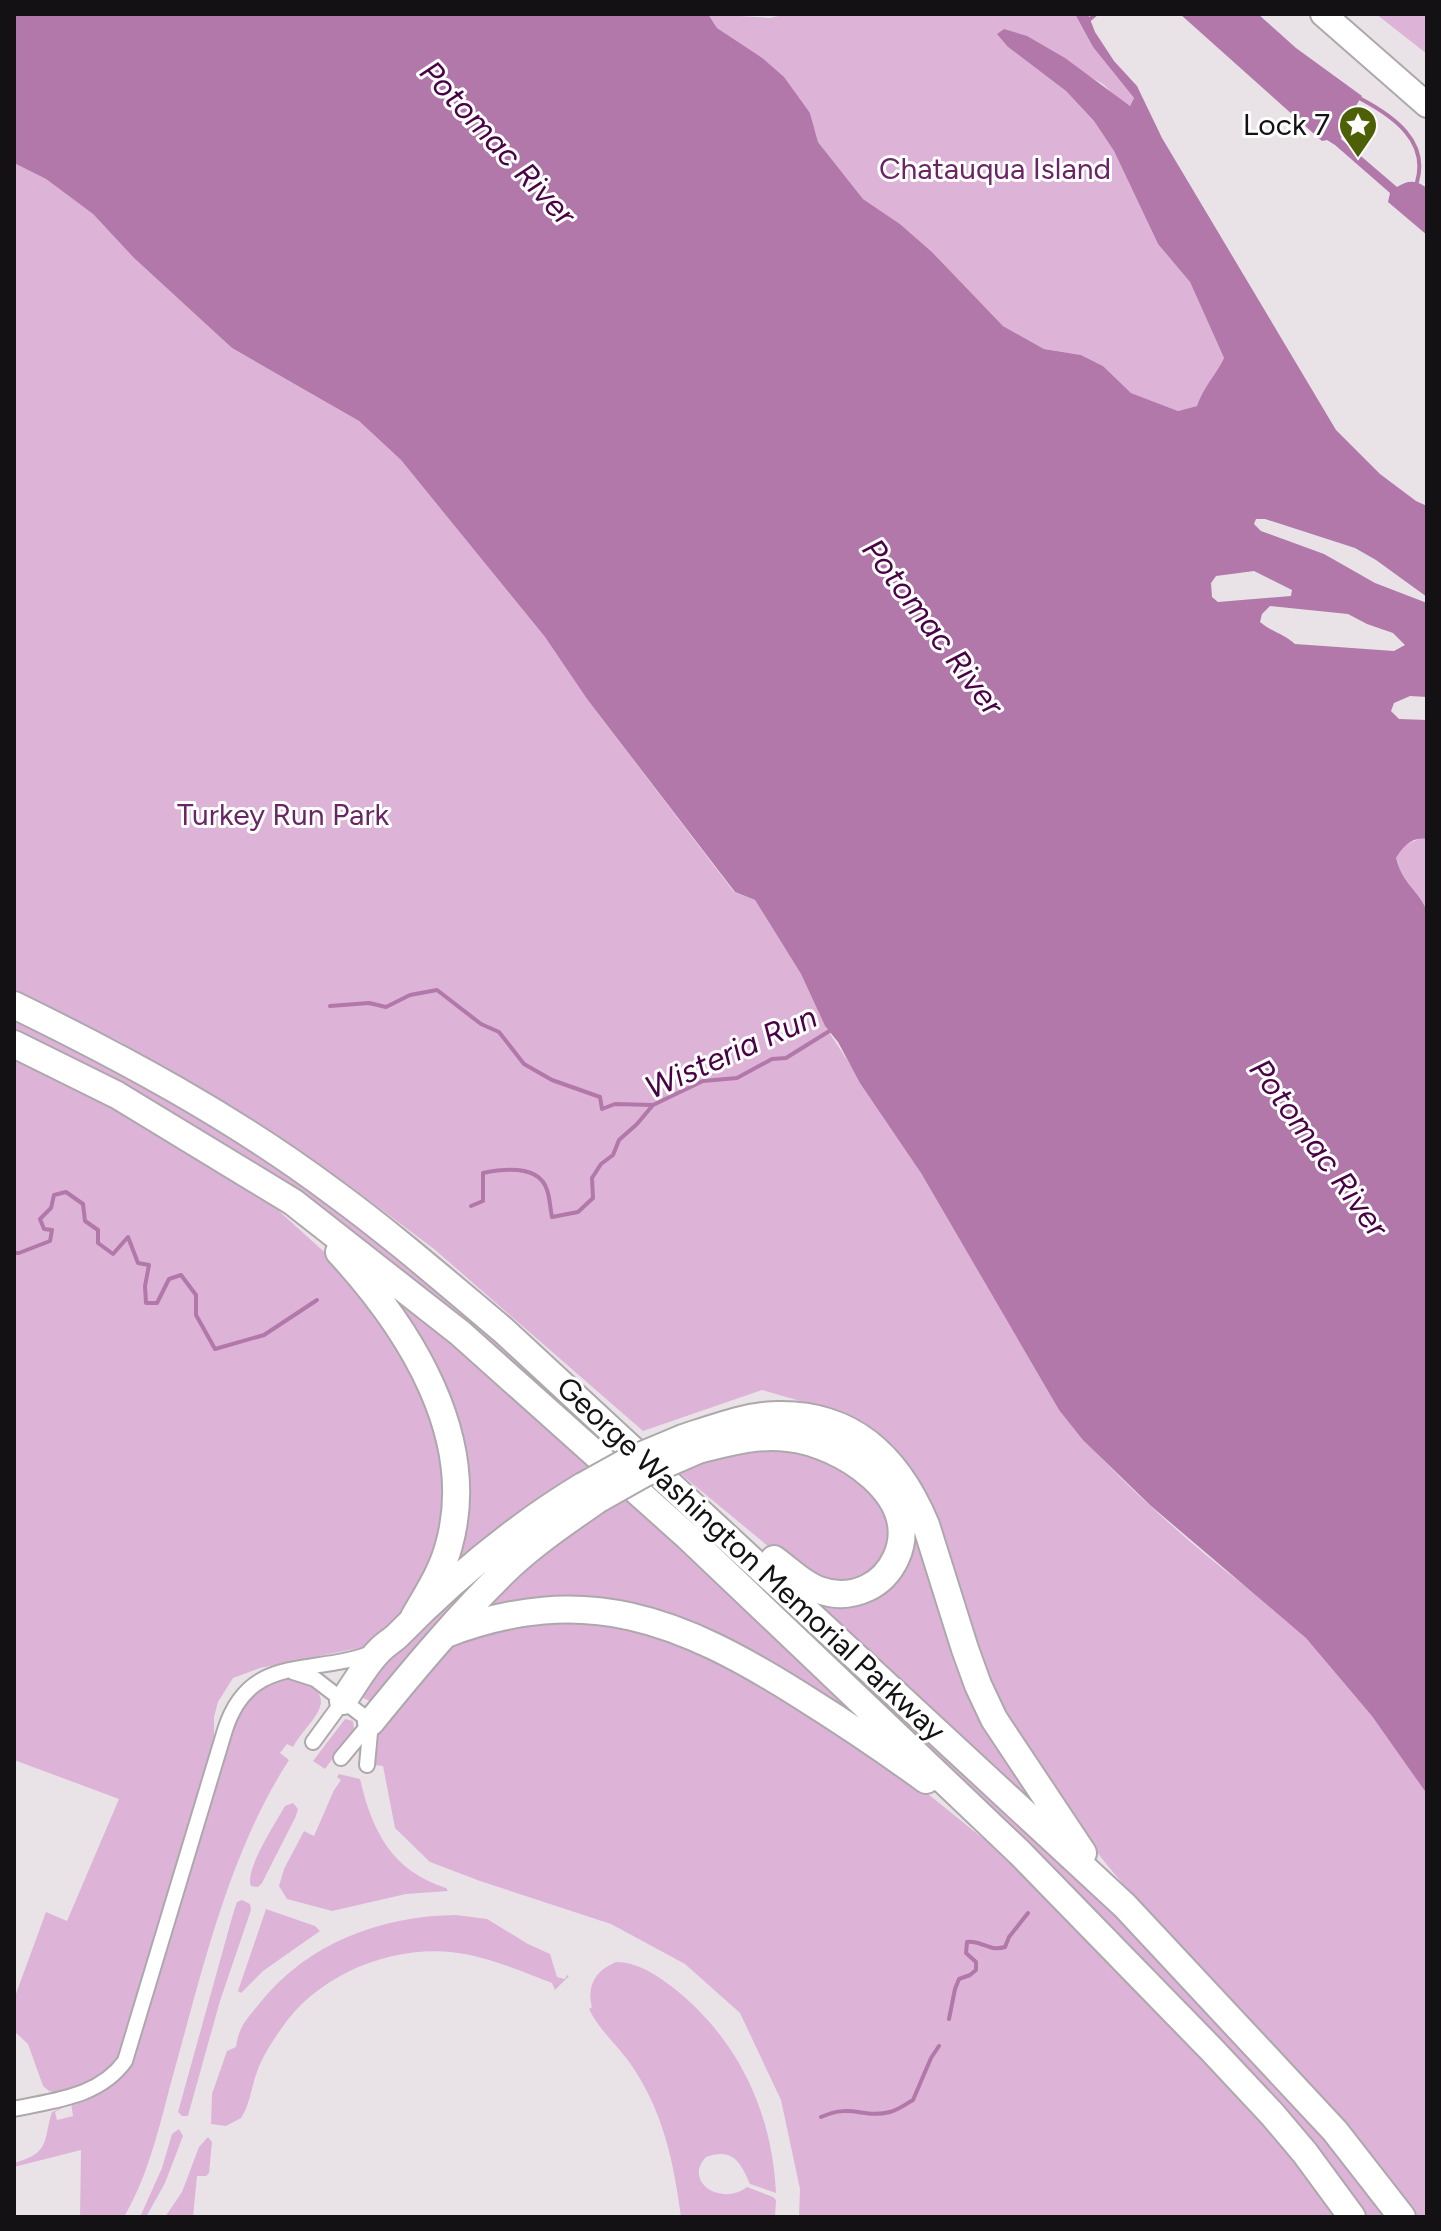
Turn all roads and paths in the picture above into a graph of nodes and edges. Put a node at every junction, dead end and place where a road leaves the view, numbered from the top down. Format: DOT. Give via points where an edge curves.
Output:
graph roads {
  1 [pos="1323,14"];
  2 [pos="1343,14"];
  3 [pos="1427,87"];
  4 [pos="1427,105"];
  5 [pos="14,1005"];
  6 [pos="14,1044"];
  7 [pos="293,1202"];
  8 [pos="690,1444"];
  9 [pos="672,1485"];
  10 [pos="590,1493"];
  11 [pos="414,1617"];
  12 [pos="446,1634"];
  13 [pos="379,1650"];
  14 [pos="289,1671"];
  15 [pos="343,1701"];
  16 [pos="371,1722"];
  17 [pos="313,1742"];
  18 [pos="341,1758"];
  19 [pos="367,1765"];
  20 [pos="1020,1853"];
  21 [pos="1098,1881"];
  22 [pos="14,2109"];
  23 [pos="1352,2217"];
  24 [pos="1402,2217"];
  1 -- 4 [label="highway"];
  2 -- 3 [label="highway"];
  5 -- 9 [label="highway, George Washington Memorial Parkway" via="141,1069 331,1190 503,1330"];
  6 -- 7 [label="highway, George Washington Memorial Parkway" via="117,1095"];
  7 -- 11 [label="highway" via="389,1310 419,1357 441,1411 454,1472 452,1533 442,1567"];
  7 -- 20 [label="highway, George Washington Memorial Parkway" via="412,1293 548,1411"];
  8 -- 9 [label="highway" via="767,1437 807,1441 843,1455 875,1480 898,1512 901,1540 891,1567 858,1592 820,1591"];
  8 -- 10 [label="highway, bridge" via="645,1473"];
  8 -- 21 [label="highway" via="747,1419 777,1414 840,1427 878,1450 906,1482 921,1513 969,1661 994,1719"];
  9 -- 21 [label="highway, George Washington Memorial Parkway"];
  10 -- 11 [label="highway" via="543,1512"];
  10 -- 12 [label="highway"];
  11 -- 13 [label="highway"];
  12 -- 16 [label="highway"];
  12 -- 20 [label="highway" via="490,1619 548,1610 627,1615 685,1632 753,1665 848,1725"];
  13 -- 14 [label="street"];
  13 -- 15 [label="highway"];
  14 -- 15 [label="street" via="315,1679"];
  14 -- 22 [label="street" via="253,1685 229,1718 125,2061 106,2082 90,2090"];
  15 -- 16 [label="street"];
  15 -- 17 [label="street"];
  16 -- 18 [label="street"];
  16 -- 19 [label="street"];
  20 -- 23 [label="highway, George Washington Memorial Parkway" via="1262,2104"];
  21 -- 24 [label="highway, George Washington Memorial Parkway" via="1289,2080"];
}
